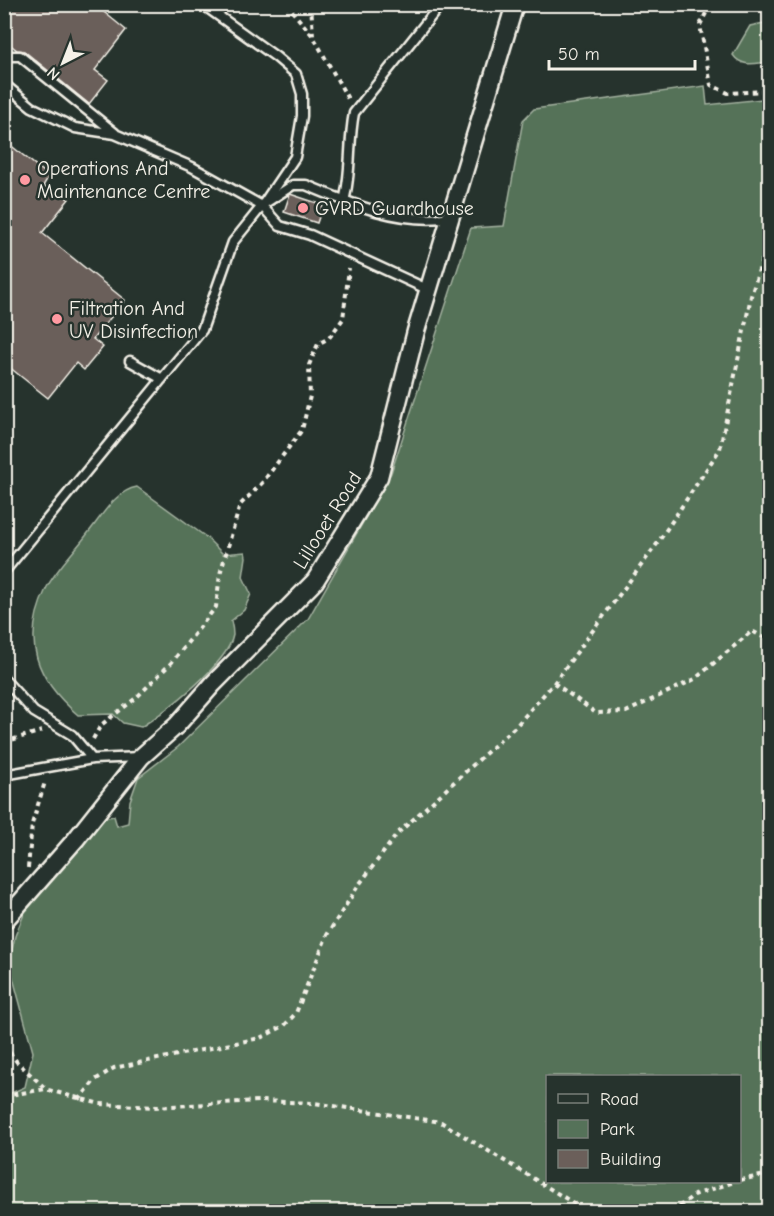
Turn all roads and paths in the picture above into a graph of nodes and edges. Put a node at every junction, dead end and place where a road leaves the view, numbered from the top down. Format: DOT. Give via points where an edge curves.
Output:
graph roads {
  1 [pos="202,4"];
  2 [pos="286,4"];
  3 [pos="311,4"];
  4 [pos="441,4"];
  5 [pos="515,4"];
  6 [pos="706,13"];
  7 [pos="313,36"];
  8 [pos="4,56"];
  9 [pos="4,84"];
  10 [pos="770,95"];
  11 [pos="354,113"];
  12 [pos="115,134"];
  13 [pos="344,201"];
  14 [pos="262,206"];
  15 [pos="451,217"];
  16 [pos="770,232"];
  17 [pos="349,268"];
  18 [pos="429,290"];
  19 [pos="130,361"];
  20 [pos="162,379"];
  21 [pos="4,572"];
  22 [pos="770,641"];
  23 [pos="4,679"];
  24 [pos="554,683"];
  25 [pos="141,757"];
  26 [pos="92,759"];
  27 [pos="54,765"];
  28 [pos="4,775"];
  29 [pos="26,875"];
  30 [pos="4,921"];
  31 [pos="4,1045"];
  32 [pos="45,1089"];
  33 [pos="4,1096"];
  34 [pos="79,1100"];
  35 [pos="770,1174"];
  36 [pos="741,1180"];
  37 [pos="731,1183"];
  38 [pos="588,1212"];
  39 [pos="672,1212"];
  1 -- 14 [label="lane" via="296,74 302,94 295,157"];
  2 -- 7 [label="path"];
  3 -- 7 [label="path"];
  4 -- 11 [label="lane"];
  5 -- 15 [label="street, Lillooet Road"];
  6 -- 10 [label="path" via="700,25 711,85 728,93"];
  7 -- 11 [label="path" via="342,84"];
  8 -- 12 [label="lane" via="20,56"];
  9 -- 12 [label="lane" via="32,107 75,128"];
  11 -- 13 [label="lane" via="350,178"];
  12 -- 14 [label="lane" via="192,167"];
  13 -- 14 [label="lane" via="306,185 292,185"];
  13 -- 15 [label="lane" via="404,217"];
  14 -- 18 [label="lane" via="279,226 310,235"];
  14 -- 20 [label="lane" via="233,242 202,330"];
  15 -- 18 [label="street, Lillooet Road"];
  16 -- 24 [label="path" via="751,296 720,449 657,544"];
  17 -- 26 [label="path" via="343,320 329,338 318,344 309,365 310,396 302,430 240,505 220,574 216,607 172,662 101,726 93,736"];
  18 -- 25 [label="street, Lillooet Road" via="379,477 339,543 315,581 177,725"];
  19 -- 20 [label="lane"];
  20 -- 21 [label="lane"];
  22 -- 24 [label="path" via="752,631 695,679 626,712 596,713"];
  23 -- 26 [label="lane" via="34,712 72,735"];
  24 -- 34 [label="path" via="518,725 398,833 327,935 306,992 296,1013 284,1026 260,1038 114,1068 95,1080"];
  25 -- 26 [label="lane"];
  25 -- 30 [label="street, Lillooet Road"];
  26 -- 27 [label="lane"];
  27 -- 28 [label="lane"];
  27 -- 29 [label="path" via="40,790"];
  31 -- 32 [label="path"];
  32 -- 33 [label="path"];
  32 -- 34 [label="path"];
  34 -- 38 [label="path" via="154,1107 259,1101 314,1103 441,1122"];
  35 -- 36 [label="path"];
  37 -- 39 [label="path" via="694,1195"];
}
